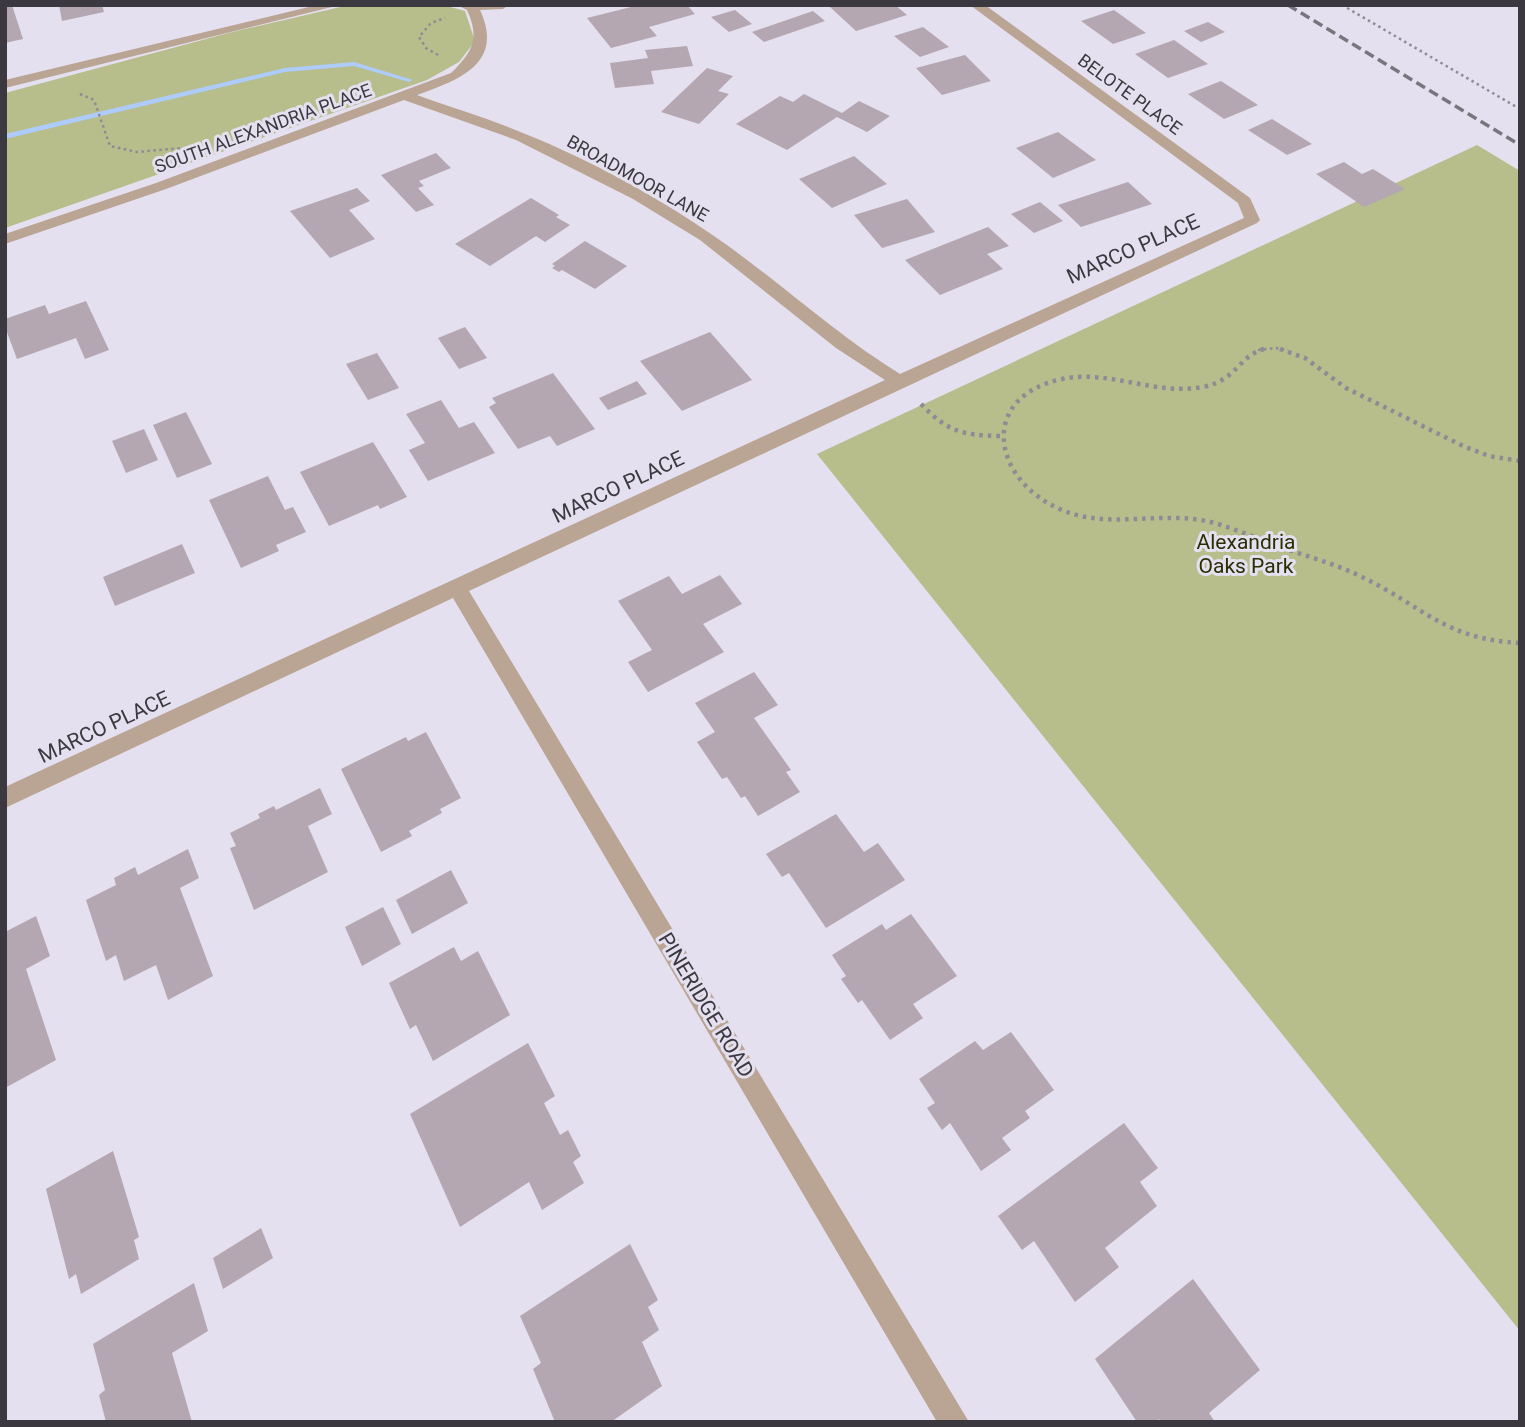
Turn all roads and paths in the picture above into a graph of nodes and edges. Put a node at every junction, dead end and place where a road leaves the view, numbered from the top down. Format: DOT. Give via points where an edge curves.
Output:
graph roads {
  1 [pos="334,5"];
  2 [pos="503,5"];
  3 [pos="976,5"];
  4 [pos="1342,5"];
  5 [pos="468,6"];
  6 [pos="5,84"];
  7 [pos="406,96"];
  8 [pos="97,109"];
  9 [pos="1520,109"];
  10 [pos="100,118"];
  11 [pos="1252,220"];
  12 [pos="5,239"];
  13 [pos="899,381"];
  14 [pos="1000,436"];
  15 [pos="1520,461"];
  16 [pos="457,588"];
  17 [pos="1520,643"];
  18 [pos="5,798"];
  19 [pos="954,1422"];
  1 -- 6 [label="street"];
  2 -- 5 [label="street"];
  3 -- 11 [label="street, BELOTE PLACE" via="1245,201"];
  4 -- 9 [label="path"];
  5 -- 7 [label="street, SOUTH ALEXANDRIA PLACE" via="483,31 479,53 456,76"];
  7 -- 12 [label="street, SOUTH ALEXANDRIA PLACE"];
  7 -- 13 [label="street, BROADMOOR LANE" via="519,136 677,219"];
  8 -- 10 [label="path"];
  11 -- 13 [label="street, MARCO PLACE"];
  13 -- 14 [label="path" via="943,428"];
  13 -- 16 [label="street, MARCO PLACE"];
  14 -- 15 [label="path" via="1007,415 1021,396 1041,384 1093,377 1165,389 1195,388 1223,381 1258,348 1274,347 1291,350 1346,388 1469,451"];
  14 -- 17 [label="path" via="1010,470 1029,491 1060,510 1095,520 1175,517 1206,521 1329,562 1370,580 1459,632"];
  16 -- 18 [label="street, MARCO PLACE"];
  16 -- 19 [label="street, PINERIDGE ROAD"];
}
